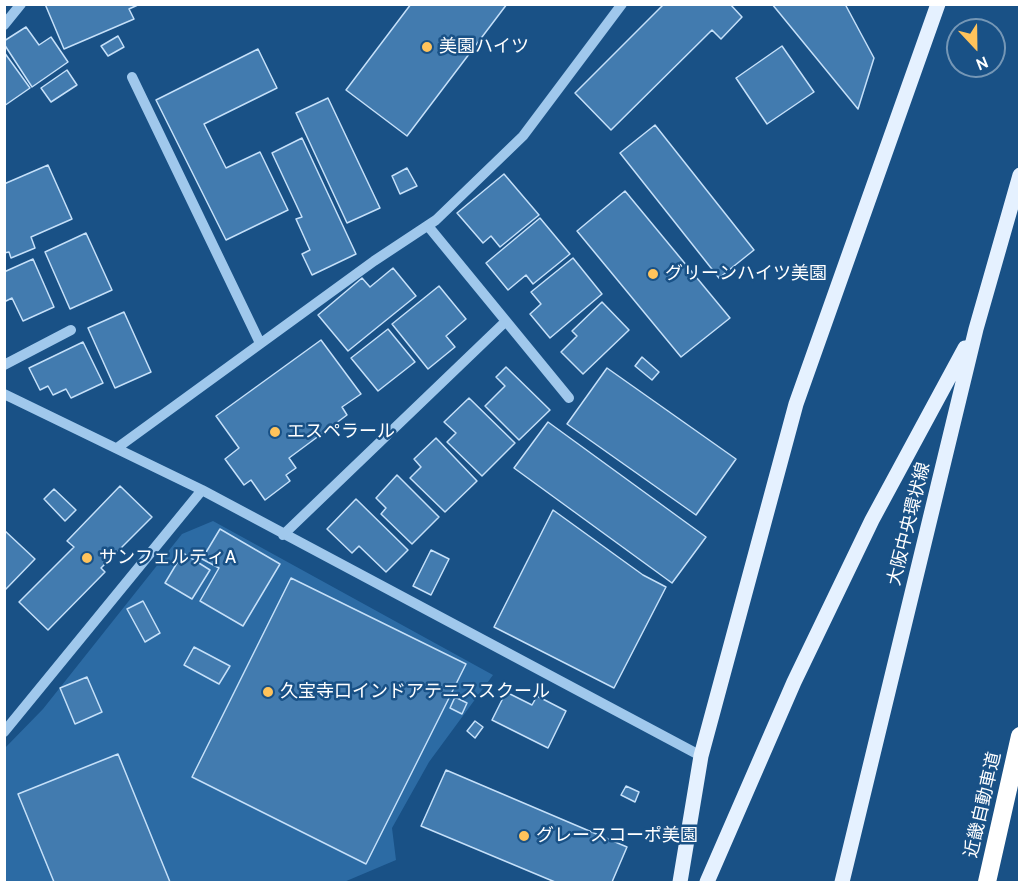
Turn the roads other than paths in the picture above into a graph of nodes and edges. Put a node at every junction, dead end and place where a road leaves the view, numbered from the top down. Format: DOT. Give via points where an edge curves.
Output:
graph roads {
  1 [pos="21,4"];
  2 [pos="622,4"];
  3 [pos="938,4"];
  4 [pos="4,25"];
  5 [pos="132,77"];
  6 [pos="1020,175"];
  7 [pos="428,226"];
  8 [pos="506,321"];
  9 [pos="976,329"];
  10 [pos="71,330"];
  11 [pos="260,343"];
  12 [pos="4,365"];
  13 [pos="4,394"];
  14 [pos="569,398"];
  15 [pos="117,448"];
  16 [pos="202,490"];
  17 [pos="283,535"];
  18 [pos="4,732"];
  19 [pos="1020,736"];
  20 [pos="701,756"];
  21 [pos="680,882"];
  22 [pos="707,882"];
  23 [pos="842,882"];
  24 [pos="987,882"];
  1 -- 4 [label="street"];
  2 -- 7 [label="street" via="523,136"];
  3 -- 20 [label="main road" via="796,404"];
  5 -- 11 [label="street"];
  6 -- 9 [label="main road, 大阪中央環状線"];
  7 -- 8 [label="street"];
  7 -- 11 [label="street"];
  8 -- 14 [label="street"];
  8 -- 17 [label="street"];
  9 -- 22 [label="main road" via="872,520 794,682"];
  9 -- 23 [label="main road, 大阪中央環状線"];
  10 -- 12 [label="street"];
  11 -- 15 [label="street"];
  13 -- 15 [label="street"];
  15 -- 16 [label="street"];
  16 -- 17 [label="street"];
  16 -- 18 [label="street"];
  17 -- 20 [label="street"];
  19 -- 24 [label="highway, 近畿自動車道"];
  20 -- 21 [label="main road"];
}
